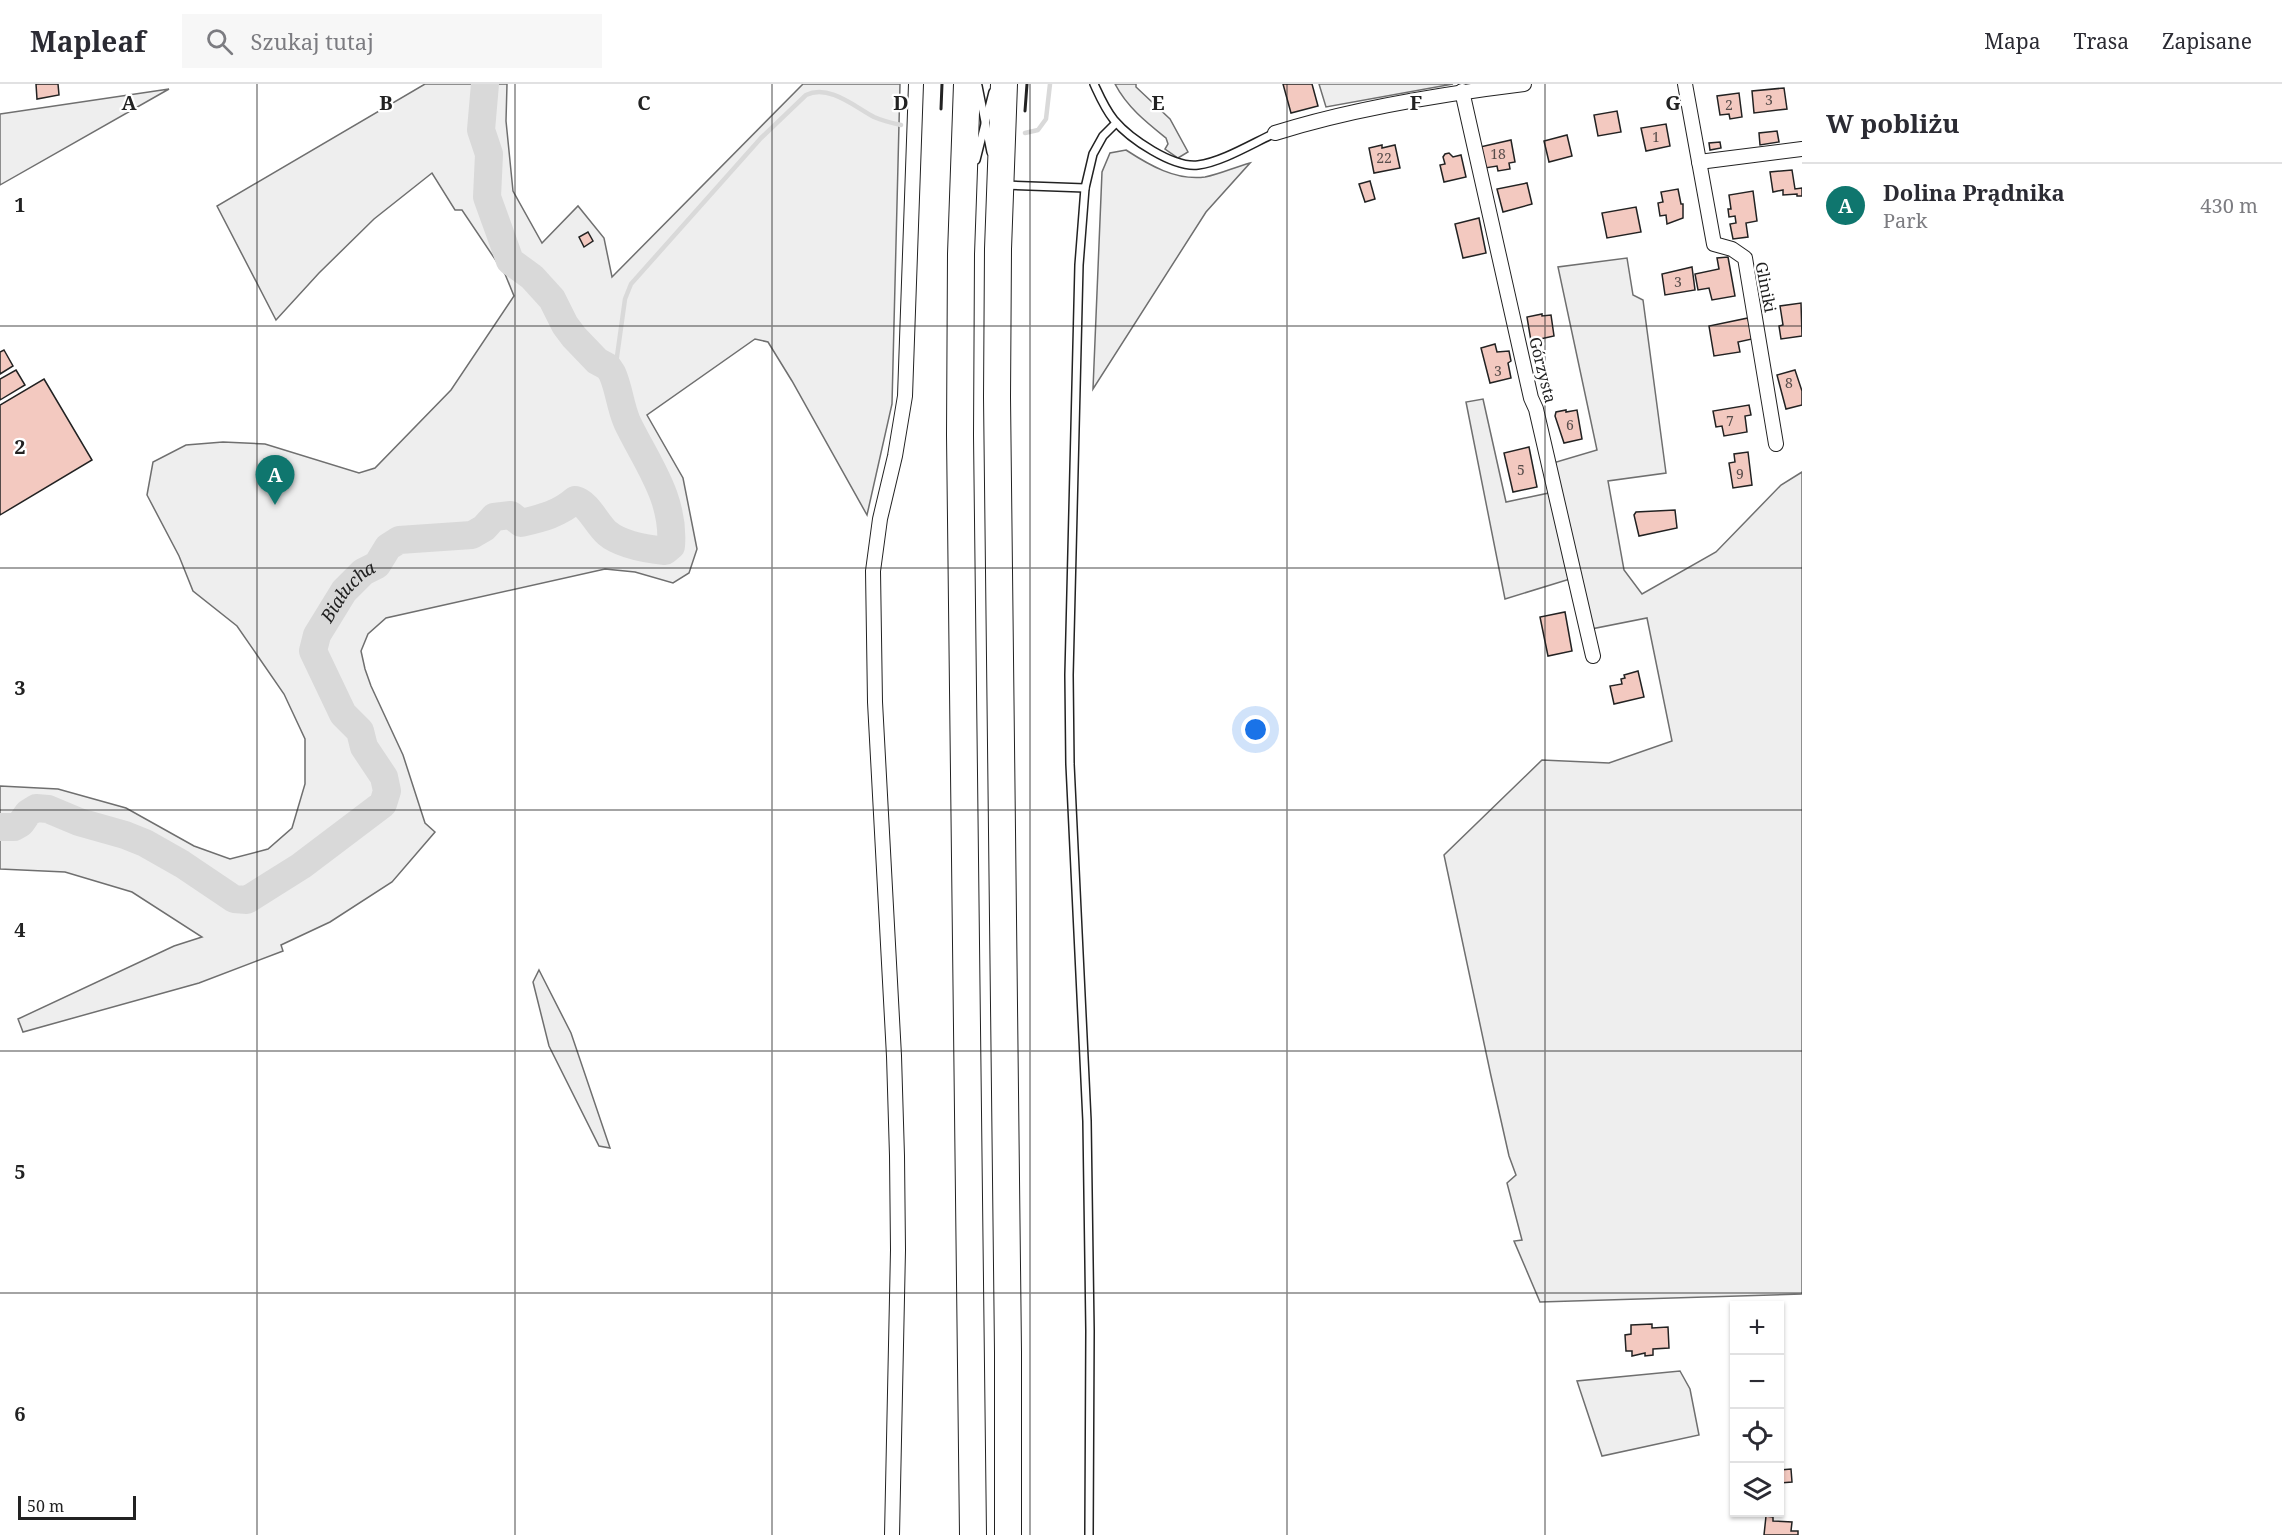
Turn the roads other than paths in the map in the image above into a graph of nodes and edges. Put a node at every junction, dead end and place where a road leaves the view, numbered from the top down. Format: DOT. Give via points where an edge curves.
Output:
graph roads {
  1 [pos="916,84"];
  2 [pos="967,84"];
  3 [pos="978,84"];
  4 [pos="995,84"];
  5 [pos="1004,84"];
  6 [pos="1094,84"];
  7 [pos="1524,84"];
  8 [pos="1684,84"];
  9 [pos="1462,91"];
  10 [pos="1116,123"];
  11 [pos="984,125"];
  12 [pos="1275,133"];
  13 [pos="1802,149"];
  14 [pos="1699,162"];
  15 [pos="1000,185"];
  16 [pos="1085,188"];
  17 [pos="962,214"];
  18 [pos="1776,444"];
  19 [pos="1593,656"];
  20 [pos="892,1535"];
  21 [pos="973,1535"];
  22 [pos="1008,1535"];
  23 [pos="1089,1535"];
  1 -- 20 [label="street" via="905,396 873,571 874,702 897,1156"];
  2 -- 17 [label="highway"];
  3 -- 11 [label="lane"];
  4 -- 11 [label="lane"];
  5 -- 15 [label="highway"];
  6 -- 10 [label="lane"];
  7 -- 9 [label="street"];
  8 -- 14 [label="street, Gliniki"];
  9 -- 12 [label="street"];
  9 -- 19 [label="street, Górzysta"];
  10 -- 12 [label="lane" via="1148,147 1189,165 1202,164"];
  10 -- 16 [label="lane" via="1093,154"];
  11 -- 15 [label="lane"];
  11 -- 17 [label="lane"];
  13 -- 14 [label="street"];
  14 -- 18 [label="street, Gliniki" via="1714,244 1745,258"];
  15 -- 16 [label="lane"];
  15 -- 22 [label="highway" via="997,397"];
  16 -- 23 [label="lane" via="1079,265 1069,686 1087,1121"];
  17 -- 21 [label="highway" via="960,435"];
}
